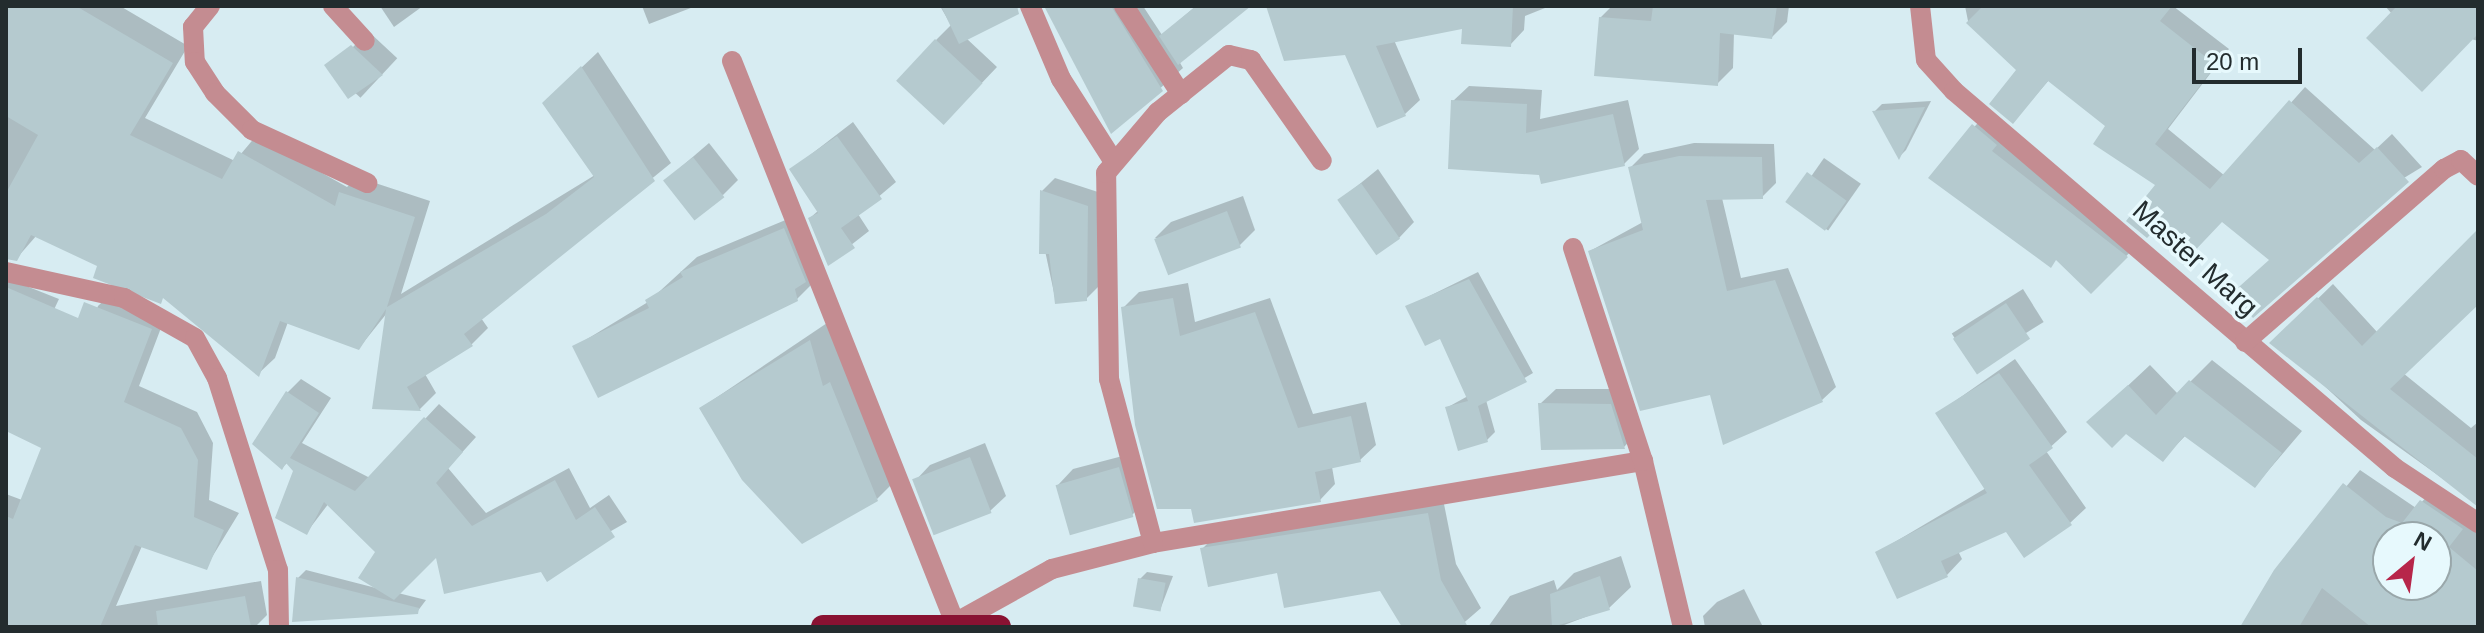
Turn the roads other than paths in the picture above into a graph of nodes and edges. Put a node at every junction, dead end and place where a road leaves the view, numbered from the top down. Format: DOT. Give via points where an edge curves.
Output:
graph roads {
  1 [pos="210,6"];
  2 [pos="333,6"];
  3 [pos="1030,6"];
  4 [pos="1124,6"];
  5 [pos="1920,6"];
  6 [pos="365,41"];
  7 [pos="732,61"];
  8 [pos="1181,94"];
  9 [pos="1322,161"];
  10 [pos="1114,162"];
  11 [pos="2478,176"];
  12 [pos="367,183"];
  13 [pos="1573,248"];
  14 [pos="6,272"];
  15 [pos="2245,342"];
  16 [pos="1643,461"];
  17 [pos="2478,523"];
  18 [pos="1153,543"];
  19 [pos="955,623"];
  20 [pos="279,627"];
  21 [pos="823,627"];
  22 [pos="999,627"];
  23 [pos="1683,627"];
  1 -- 12 [label="street" via="193,27 195,62 215,93 252,130"];
  2 -- 6 [label="street"];
  3 -- 10 [label="street" via="1061,79"];
  4 -- 8 [label="street"];
  5 -- 15 [label="street, Master Marg" via="1926,60 1954,91"];
  7 -- 19 [label="street"];
  8 -- 9 [label="street" via="1229,55 1241,55"];
  8 -- 10 [label="street"];
  10 -- 18 [label="street" via="1106,173 1104,241 1109,379"];
  11 -- 15 [label="street" via="2461,160 2444,169"];
  13 -- 16 [label="street"];
  14 -- 20 [label="street" via="124,298 195,338 217,378 278,570"];
  15 -- 17 [label="street, Master Marg" via="2395,468"];
  16 -- 18 [label="street"];
  16 -- 23 [label="street"];
  18 -- 19 [label="street" via="1052,569"];
  19 -- 21 [label="highway"];
  19 -- 22 [label="highway"];
}
